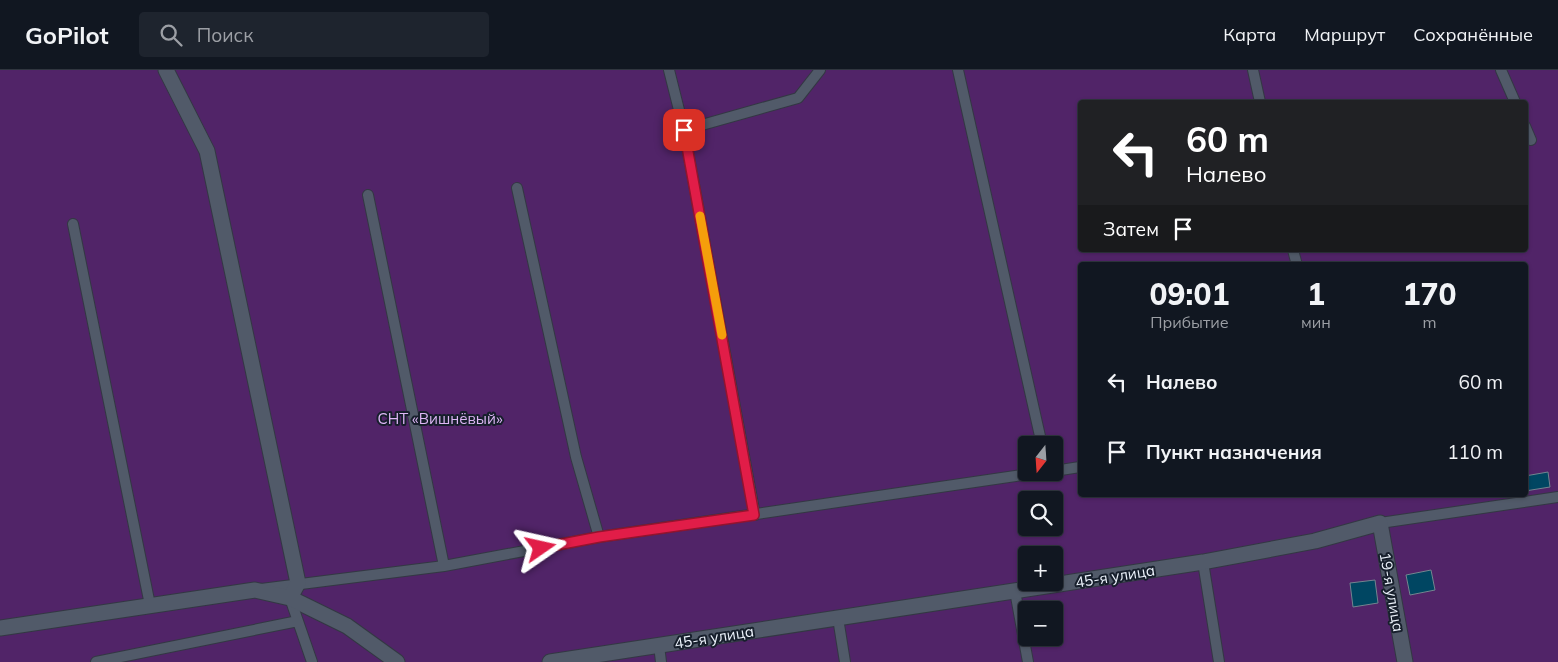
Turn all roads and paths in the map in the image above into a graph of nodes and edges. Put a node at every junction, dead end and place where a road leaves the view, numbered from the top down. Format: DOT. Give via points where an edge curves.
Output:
graph roads {
  1 [pos="166,70"];
  2 [pos="669,70"];
  3 [pos="820,70"];
  4 [pos="958,70"];
  5 [pos="1253,70"];
  6 [pos="1501,70"];
  7 [pos="1260,100"];
  8 [pos="1514,100"];
  9 [pos="684,130"];
  10 [pos="1528,133"];
  11 [pos="1531,140"];
  12 [pos="517,188"];
  13 [pos="368,195"];
  14 [pos="73,224"];
  15 [pos="1040,436"];
  16 [pos="1078,467"];
  17 [pos="1063,470"];
  18 [pos="1018,476"];
  19 [pos="1558,497"];
  20 [pos="754,515"];
  21 [pos="1380,522"];
  22 [pos="599,537"];
  23 [pos="1203,562"];
  24 [pos="444,566"];
  25 [pos="298,583"];
  26 [pos="255,590"];
  27 [pos="1015,591"];
  28 [pos="290,598"];
  29 [pos="150,605"];
  30 [pos="838,618"];
  31 [pos="298,621"];
  32 [pos="0,625"];
  33 [pos="659,645"];
  34 [pos="96,662"];
  35 [pos="312,662"];
  36 [pos="397,662"];
  37 [pos="550,662"];
  38 [pos="661,662"];
  39 [pos="845,662"];
  40 [pos="1028,662"];
  41 [pos="1219,662"];
  42 [pos="1405,662"];
  1 -- 25 [label="street" via="207,151"];
  2 -- 9 [label="lane"];
  3 -- 9 [label="lane" via="798,98"];
  4 -- 15 [label="lane"];
  5 -- 7 [label="lane"];
  6 -- 8 [label="lane"];
  9 -- 20 [label="lane"];
  10 -- 11 [label="lane"];
  12 -- 22 [label="lane" via="576,457"];
  13 -- 24 [label="lane"];
  14 -- 29 [label="lane"];
  16 -- 17 [label="lane"];
  18 -- 20 [label="lane"];
  19 -- 21 [label="lane, 45-я улица"];
  20 -- 22 [label="lane"];
  21 -- 23 [label="street, 45-я улица" via="1315,541"];
  21 -- 42 [label="street, 19-я улица"];
  22 -- 24 [label="lane"];
  23 -- 27 [label="street, 45-я улица"];
  23 -- 41 [label="lane"];
  24 -- 25 [label="lane"];
  25 -- 26 [label="lane"];
  25 -- 28 [label="street"];
  26 -- 28 [label="street"];
  26 -- 29 [label="street"];
  27 -- 30 [label="street, 45-я улица"];
  27 -- 40 [label="lane"];
  28 -- 31 [label="lane"];
  28 -- 36 [label="street" via="346,626"];
  29 -- 32 [label="street"];
  30 -- 33 [label="street, 45-я улица"];
  30 -- 39 [label="lane"];
  31 -- 34 [label="lane"];
  31 -- 35 [label="lane"];
  33 -- 37 [label="street, 45-я улица"];
  33 -- 38 [label="lane"];
}
